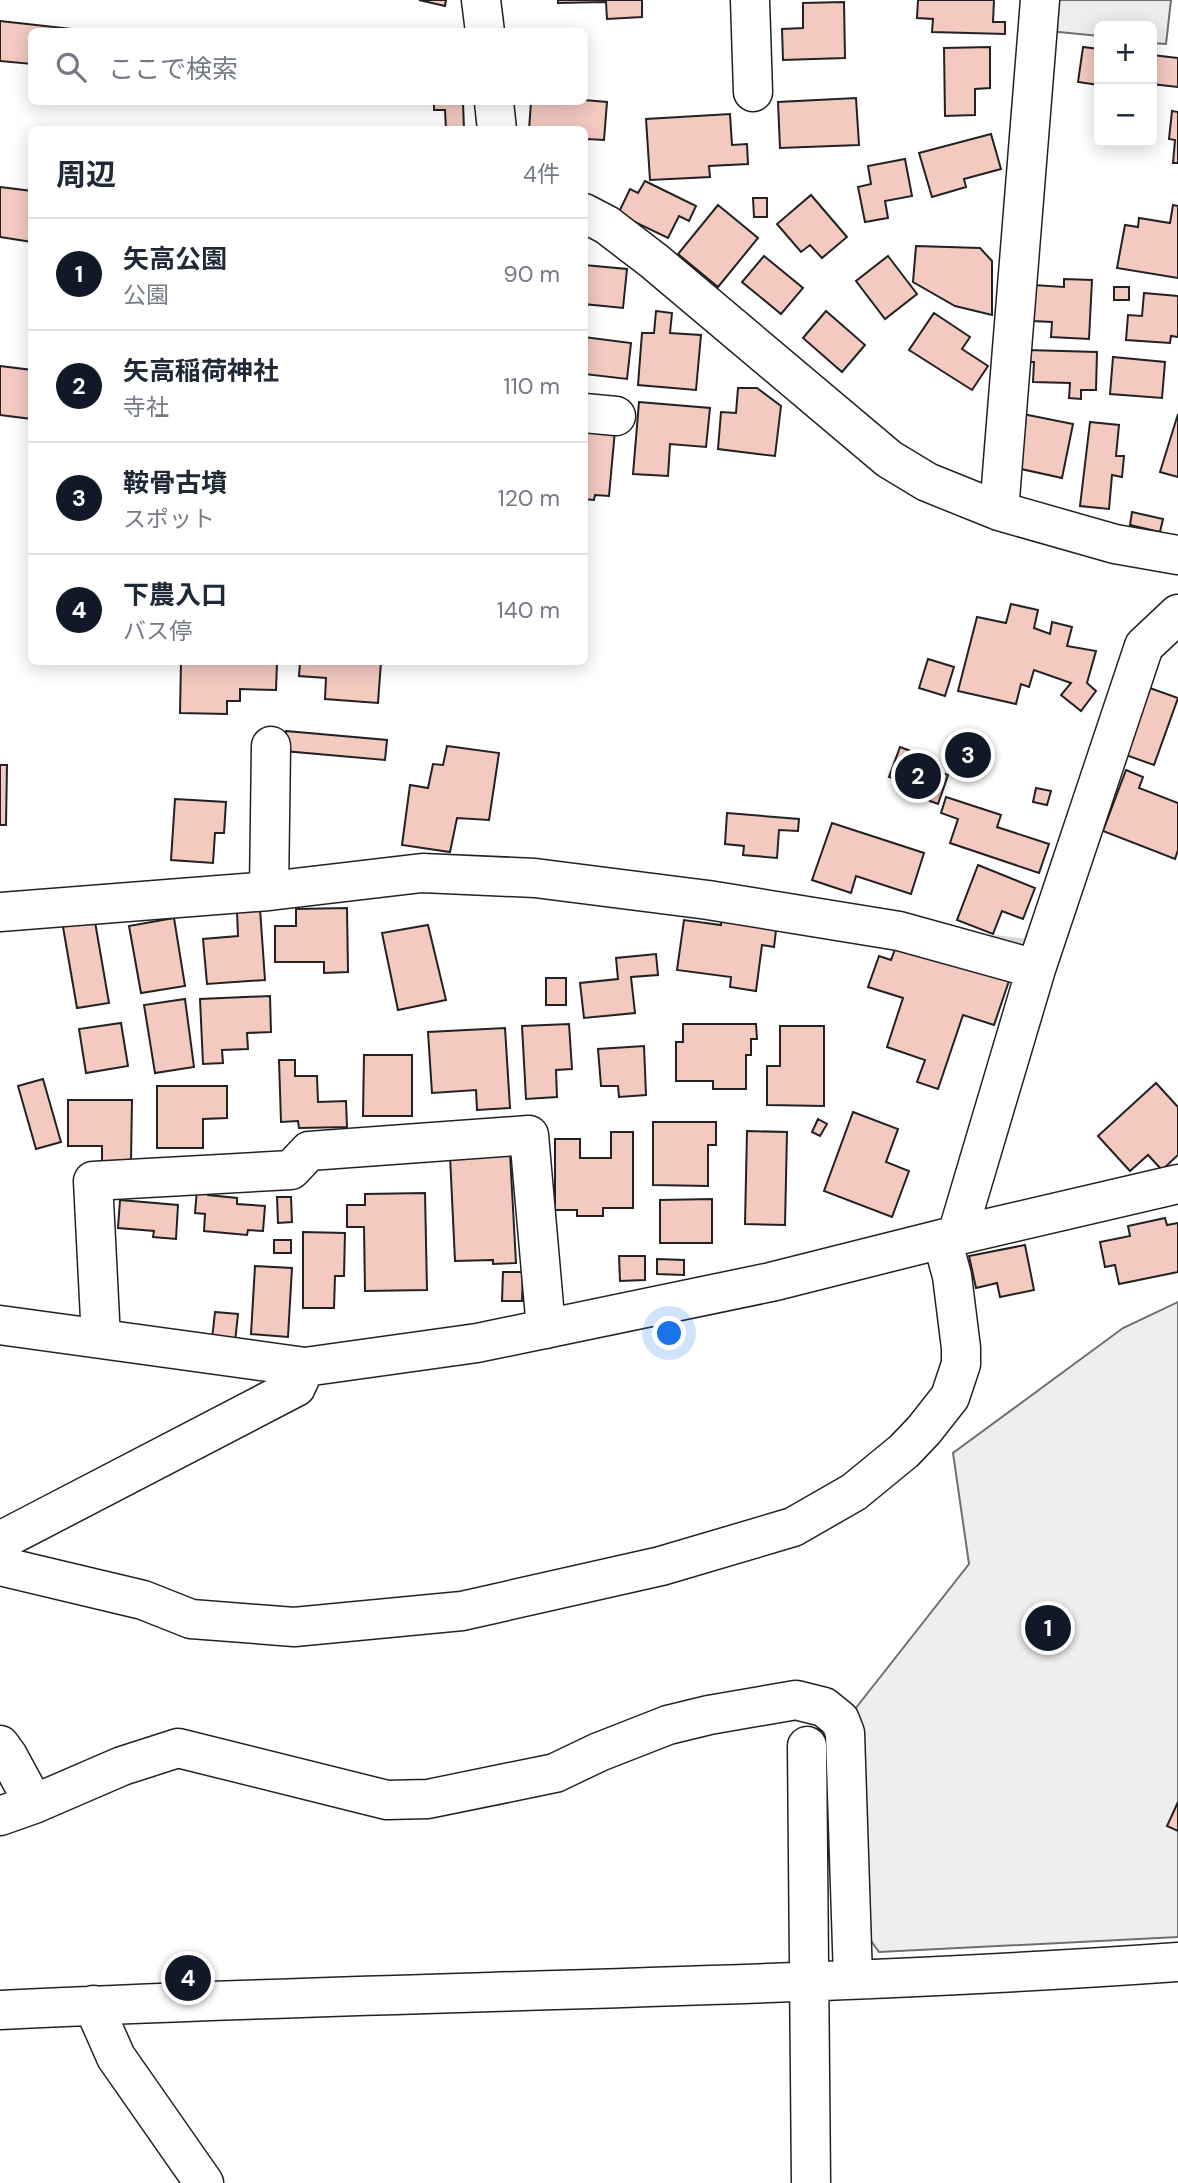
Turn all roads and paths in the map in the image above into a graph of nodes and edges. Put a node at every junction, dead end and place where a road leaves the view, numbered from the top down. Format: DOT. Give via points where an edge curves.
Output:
graph roads {
  1 [pos="481,0"];
  2 [pos="750,0"];
  3 [pos="1040,0"];
  4 [pos="484,28"];
  5 [pos="753,92"];
  6 [pos="494,105"];
  7 [pos="497,126"];
  8 [pos="588,215"];
  9 [pos="999,511"];
  10 [pos="1178,555"];
  11 [pos="1178,614"];
  12 [pos="271,746"];
  13 [pos="269,891"];
  14 [pos="0,912"];
  15 [pos="1036,969"];
  16 [pos="1178,1184"];
  17 [pos="949,1237"];
  18 [pos="0,1325"];
  19 [pos="546,1329"];
  20 [pos="101,1339"];
  21 [pos="305,1367"];
  22 [pos="0,1541"];
  23 [pos="0,1567"];
  24 [pos="0,1745"];
  25 [pos="807,1746"];
  26 [pos="17,1810"];
  27 [pos="1178,1962"];
  28 [pos="853,1978"];
  29 [pos="809,1980"];
  30 [pos="93,2006"];
  31 [pos="0,2010"];
  32 [pos="193,2180"];
  33 [pos="811,2183"];
  1 -- 4 [label="street"];
  2 -- 5 [label="street"];
  3 -- 9 [label="street"];
  6 -- 7 [label="street"];
  8 -- 9 [label="street" via="653,261 889,459 927,482"];
  9 -- 10 [label="street" via="1115,544"];
  11 -- 15 [label="street" via="1144,646"];
  12 -- 13 [label="street"];
  13 -- 14 [label="street"];
  13 -- 15 [label="street" via="422,873 536,878 899,931"];
  15 -- 17 [label="street"];
  16 -- 17 [label="street"];
  17 -- 19 [label="street" via="771,1282"];
  17 -- 23 [label="street" via="961,1348 961,1364 950,1397 904,1451 854,1492 793,1527 661,1566 462,1611 294,1627 191,1619 143,1600"];
  18 -- 20 [label="street"];
  19 -- 20 [label="street" via="529,1135 309,1151 291,1170 93,1181"];
  19 -- 21 [label="street"];
  20 -- 21 [label="street"];
  21 -- 22 [label="street" via="296,1387"];
  24 -- 26 [label="street" via="8,1756"];
  25 -- 29 [label="street"];
  26 -- 28 [label="street" via="178,1748 387,1800 428,1799 555,1773 668,1725 796,1700 824,1707 840,1720 845,1733"];
  27 -- 28 [label="street"];
  28 -- 29 [label="street"];
  29 -- 30 [label="street"];
  29 -- 33 [label="street"];
  30 -- 31 [label="street"];
  30 -- 32 [label="street" via="116,2057"];
}
